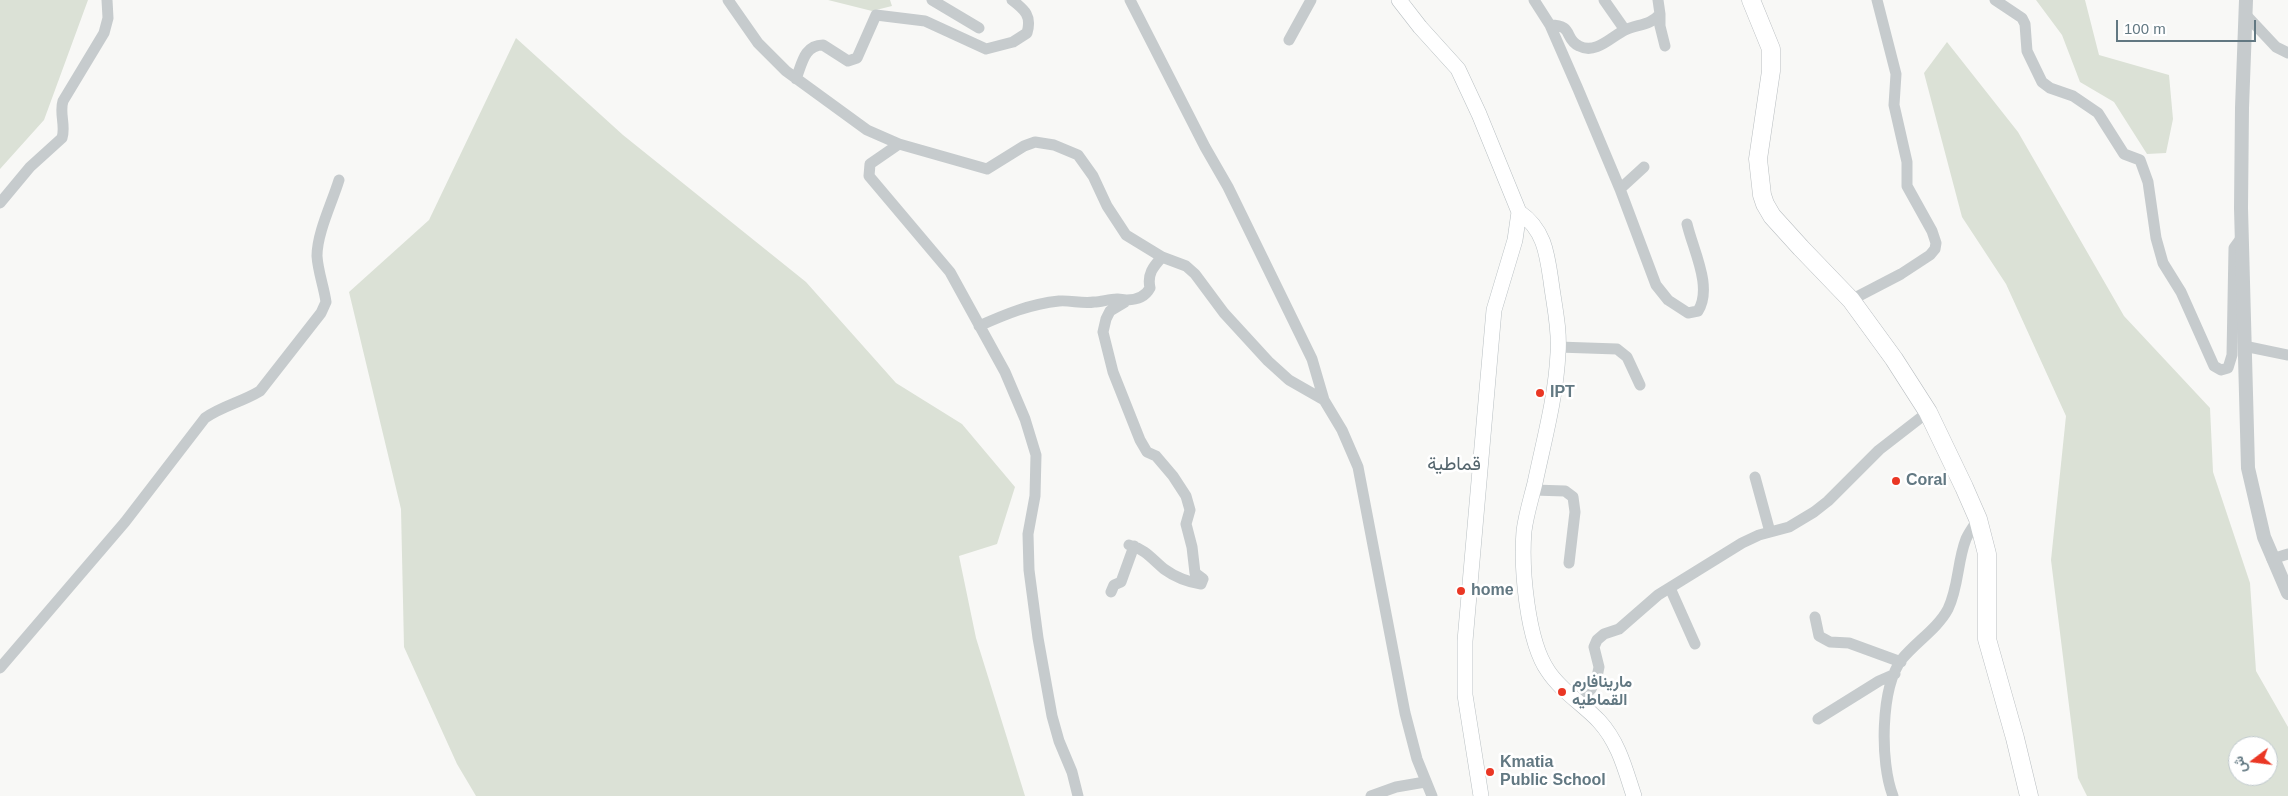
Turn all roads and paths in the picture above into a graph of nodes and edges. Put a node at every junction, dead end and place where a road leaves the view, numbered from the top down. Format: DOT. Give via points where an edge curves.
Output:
graph roads {
  1 [pos="107,0"];
  2 [pos="728,0"];
  3 [pos="932,0"];
  4 [pos="1012,0"];
  5 [pos="1130,0"];
  6 [pos="1311,0"];
  7 [pos="1399,0"];
  8 [pos="1534,0"];
  9 [pos="1604,0"];
  10 [pos="1658,0"];
  11 [pos="1751,0"];
  12 [pos="1877,0"];
  13 [pos="1995,0"];
  14 [pos="2246,0"];
  15 [pos="1660,14"];
  16 [pos="2246,15"];
  17 [pos="1550,25"];
  18 [pos="979,28"];
  19 [pos="1625,30"];
  20 [pos="1289,40"];
  21 [pos="1665,46"];
  22 [pos="2288,53"];
  23 [pos="796,79"];
  24 [pos="899,144"];
  25 [pos="1644,166"];
  26 [pos="339,180"];
  27 [pos="1620,189"];
  28 [pos="0,203"];
  29 [pos="1519,212"];
  30 [pos="1687,224"];
  31 [pos="2242,237"];
  32 [pos="1162,257"];
  33 [pos="1851,300"];
  34 [pos="1125,302"];
  35 [pos="980,326"];
  36 [pos="2244,346"];
  37 [pos="1558,347"];
  38 [pos="2288,355"];
  39 [pos="1640,386"];
  40 [pos="1324,400"];
  41 [pos="1928,412"];
  42 [pos="1754,478"];
  43 [pos="1533,490"];
  44 [pos="1978,519"];
  45 [pos="1770,532"];
  46 [pos="2288,554"];
  47 [pos="2272,559"];
  48 [pos="1569,563"];
  49 [pos="1670,588"];
  50 [pos="1111,592"];
  51 [pos="2288,593"];
  52 [pos="1815,617"];
  53 [pos="1695,644"];
  54 [pos="1901,662"];
  55 [pos="0,668"];
  56 [pos="1895,674"];
  57 [pos="1579,702"];
  58 [pos="1818,719"];
  59 [pos="1425,782"];
  60 [pos="1078,796"];
  61 [pos="1372,796"];
  62 [pos="1432,796"];
  63 [pos="1481,796"];
  64 [pos="1634,796"];
  65 [pos="1893,796"];
  66 [pos="2029,796"];
  1 -- 28 [label="street" via="108,18 104,33 62,101 62,138 30,167"];
  2 -- 23 [label="street" via="758,43"];
  3 -- 18 [label="street"];
  4 -- 23 [label="street" via="1026,12 1030,23 1027,33 1013,42 986,49 925,22 876,15 857,58 848,61 823,45 812,46"];
  5 -- 40 [label="street" via="1228,187 1312,359"];
  6 -- 20 [label="street"];
  7 -- 29 [label="main road" via="1458,69"];
  8 -- 17 [label="street"];
  9 -- 19 [label="street"];
  10 -- 15 [label="street"];
  11 -- 33 [label="main road" via="1770,49 1771,71 1758,158 1762,195 1772,216"];
  12 -- 33 [label="street" via="1896,74 1894,105 1907,162 1907,186 1936,243 1930,255"];
  13 -- 31 [label="street" via="2022,18 2029,56 2042,82 2073,96 2098,114 2124,154 2140,160 2148,182 2163,263 2181,292 2214,366 2221,370 2228,368 2232,354 2234,248"];
  14 -- 16 [label="street"];
  15 -- 19 [label="street" via="1646,24"];
  15 -- 21 [label="street"];
  16 -- 22 [label="street" via="2276,47"];
  16 -- 31 [label="street"];
  17 -- 19 [label="street" via="1566,28 1573,41 1586,48 1600,46"];
  17 -- 27 [label="street"];
  23 -- 24 [label="street" via="867,130"];
  24 -- 32 [label="street" via="987,169 1035,142 1078,155 1126,235"];
  24 -- 35 [label="street" via="870,164 869,176 950,272"];
  25 -- 27 [label="street"];
  26 -- 55 [label="street" via="317,255 326,302 321,313 260,391 205,418 130,516"];
  27 -- 30 [label="street" via="1656,286 1668,300 1688,313 1698,311 1704,295"];
  29 -- 37 [label="main road" via="1530,219 1540,232 1558,328"];
  29 -- 63 [label="main road" via="1515,240 1494,310 1465,641 1465,695"];
  31 -- 36 [label="street"];
  32 -- 34 [label="street" via="1148,278 1150,288 1147,294"];
  32 -- 40 [label="street" via="1186,266 1268,361 1289,380"];
  33 -- 41 [label="main road"];
  34 -- 35 [label="street" via="1117,299 1061,301 1026,306"];
  34 -- 50 [label="street" via="1110,311 1103,332 1113,372 1140,440 1173,476 1186,496 1190,510 1186,524 1195,573 1204,579 1201,584 1178,578 1152,556 1131,546 1120,582"];
  35 -- 60 [label="street" via="1005,372 1036,455 1035,496 1028,534 1029,570 1052,716"];
  36 -- 38 [label="street"];
  36 -- 47 [label="street" via="2248,468"];
  37 -- 39 [label="street" via="1617,349 1627,357"];
  37 -- 43 [label="main road" via="1551,406"];
  40 -- 59 [label="street" via="1358,467 1405,713"];
  41 -- 44 [label="main road"];
  41 -- 45 [label="street" via="1879,450 1828,502 1789,527"];
  42 -- 45 [label="street"];
  43 -- 48 [label="street" via="1565,492 1571,494 1575,501"];
  43 -- 57 [label="main road" via="1524,529 1524,548 1525,588 1533,633 1548,672"];
  44 -- 54 [label="street" via="1966,537 1956,591 1947,610"];
  44 -- 66 [label="main road" via="1989,566 1987,639"];
  45 -- 49 [label="street" via="1742,543"];
  46 -- 47 [label="street"];
  47 -- 51 [label="street"];
  49 -- 53 [label="street"];
  49 -- 57 [label="street" via="1619,628 1597,640 1594,647 1599,667 1597,677"];
  52 -- 54 [label="street" via="1819,636 1830,642 1849,643"];
  54 -- 56 [label="street"];
  56 -- 58 [label="street"];
  56 -- 65 [label="street" via="1888,697 1885,742 1888,780"];
  57 -- 64 [label="main road" via="1611,736"];
  59 -- 61 [label="street" via="1396,787"];
  59 -- 62 [label="street"];
}
